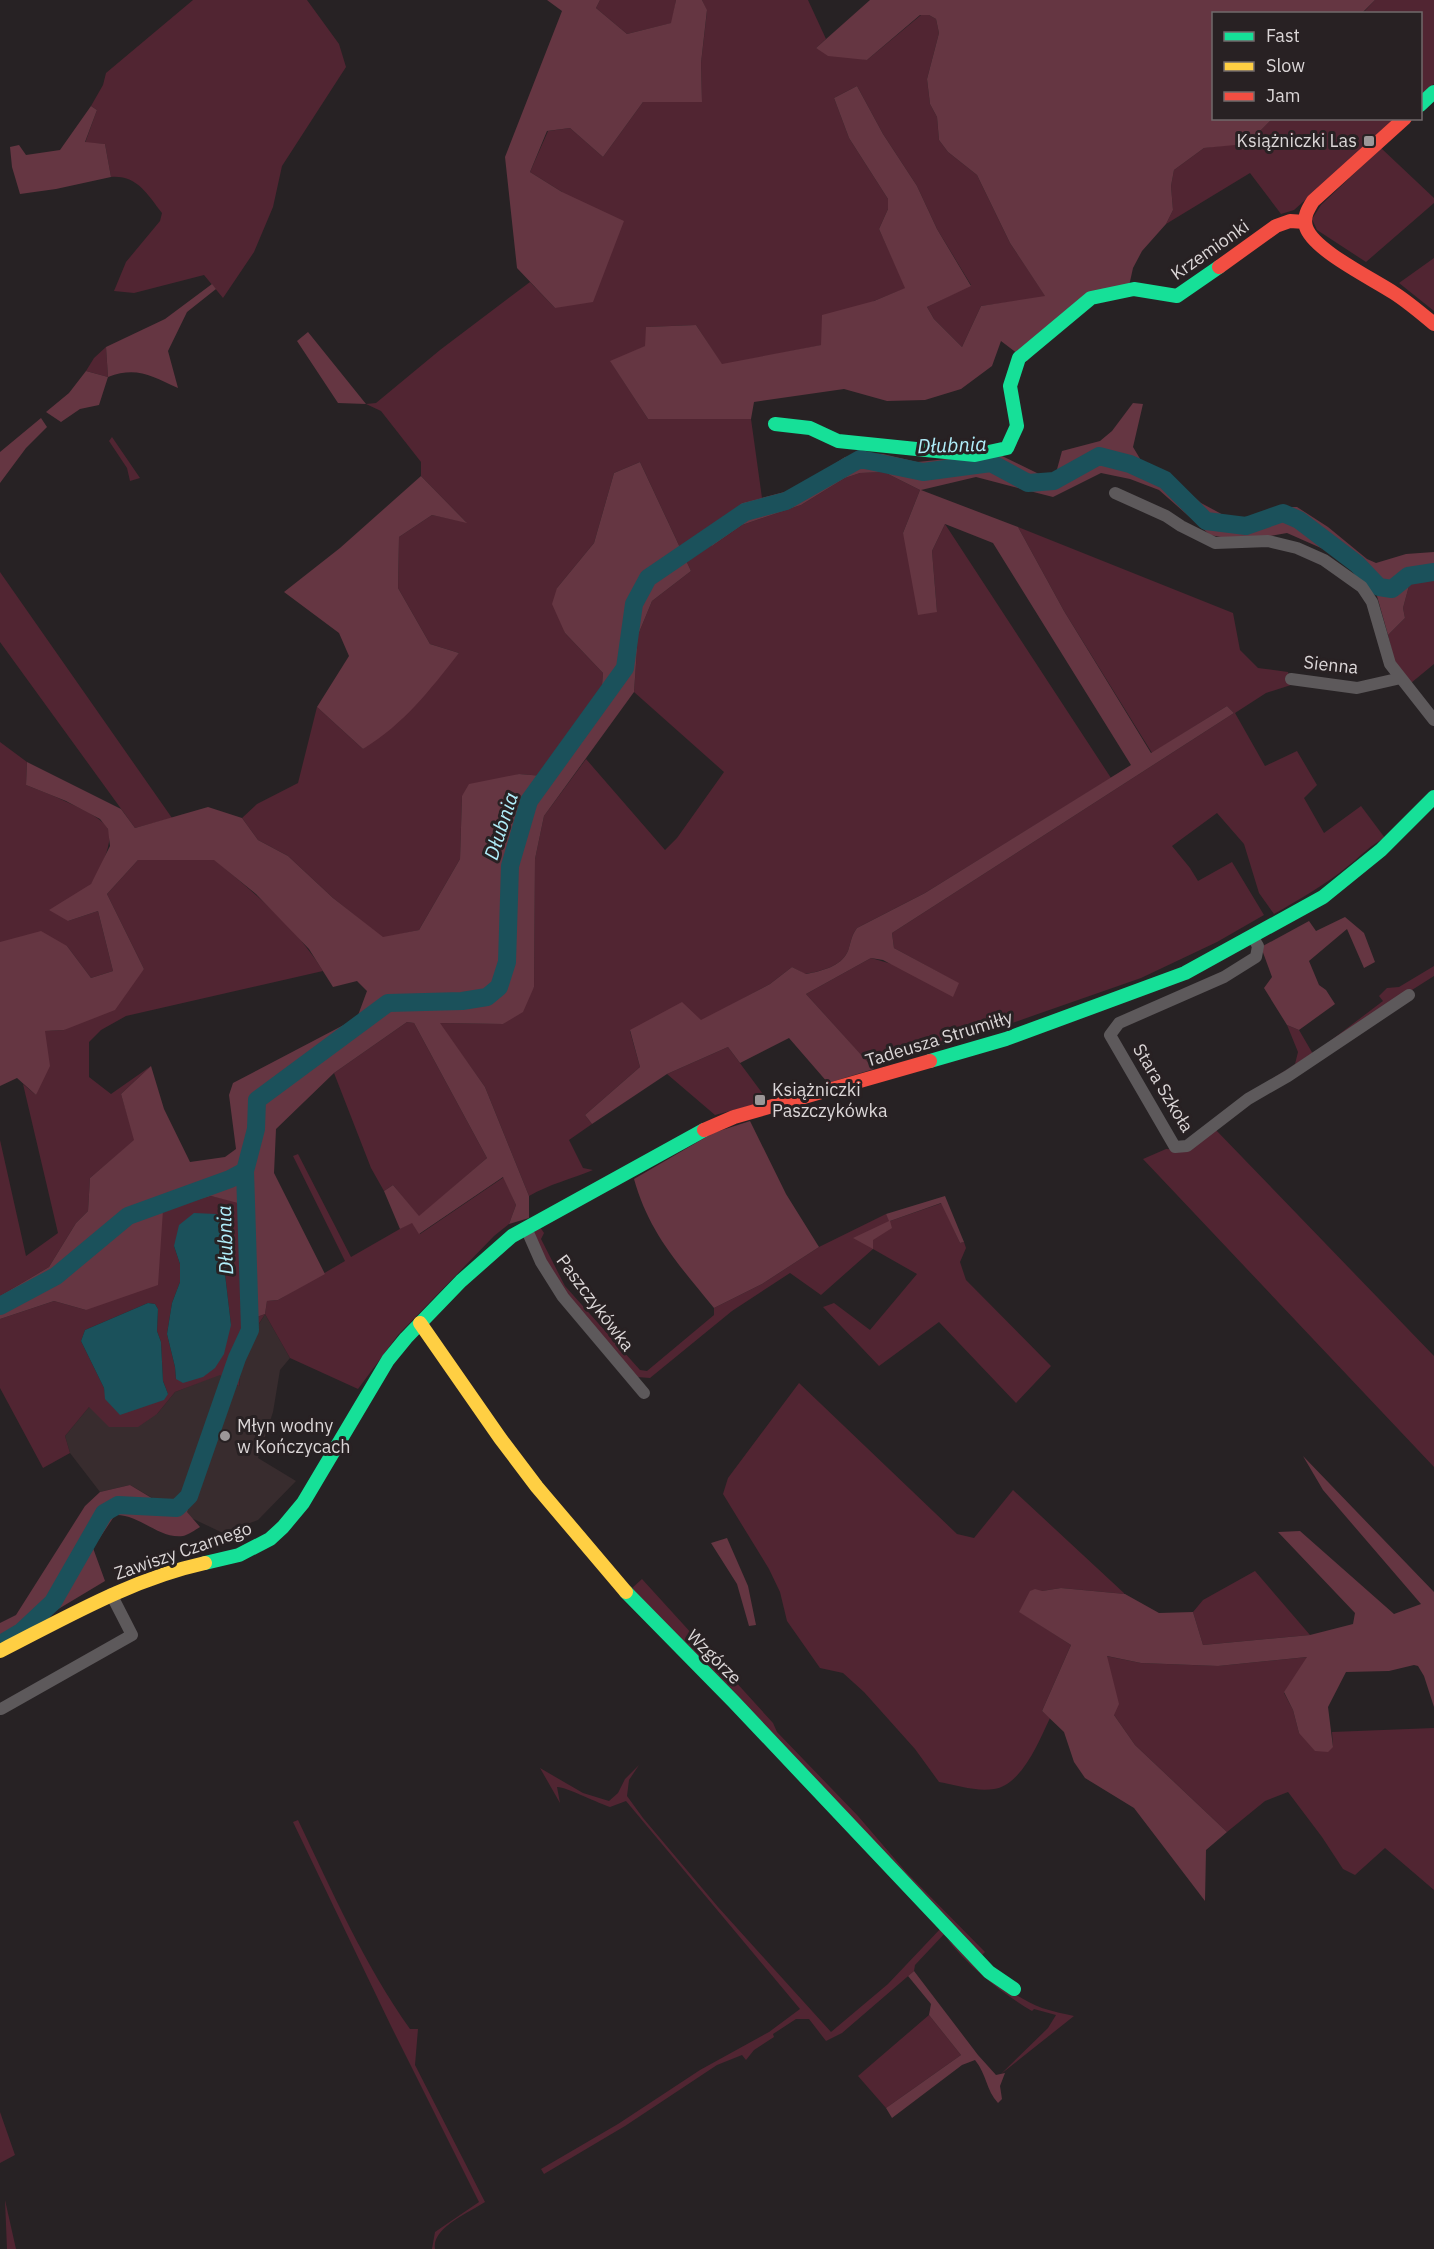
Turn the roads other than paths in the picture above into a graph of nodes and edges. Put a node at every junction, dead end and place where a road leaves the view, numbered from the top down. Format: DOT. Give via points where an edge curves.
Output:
graph roads {
  1 [pos="1434,93"];
  2 [pos="1422,103"];
  3 [pos="1403,120"];
  4 [pos="1305,222"];
  5 [pos="1434,324"];
  6 [pos="775,424"];
  7 [pos="1115,493"];
  8 [pos="1291,678"];
  9 [pos="1401,678"];
  10 [pos="1434,720"];
  11 [pos="1434,797"];
  12 [pos="1252,936"];
  13 [pos="1409,995"];
  14 [pos="526,1228"];
  15 [pos="420,1323"];
  16 [pos="644,1393"];
  17 [pos="111,1594"];
  18 [pos="0,1651"];
  19 [pos="1,1708"];
  20 [pos="1014,1989"];
  1 -- 2 [label="street"];
  3 -- 4 [label="street" via="1313,201 1305,212"];
  4 -- 5 [label="street" via="1316,241 1408,302"];
  4 -- 6 [label="street, Krzemionki" via="1276,225 1177,296 1134,289 1091,298 1019,358 1010,387 1017,426 1007,448 975,455 838,441 810,428"];
  7 -- 9 [label="street" via="1215,543 1268,541 1324,560 1362,587 1372,602 1390,664"];
  8 -- 9 [label="street, Sienna" via="1357,688"];
  9 -- 10 [label="street"];
  11 -- 12 [label="street, Tadeusza Strumiłły" via="1344,881"];
  12 -- 13 [label="street, Stara Szkoła" via="1258,946 1256,957 1224,977 1119,1023 1110,1035 1174,1147 1187,1146 1248,1099"];
  12 -- 14 [label="street, Tadeusza Strumiłły" via="1176,976 1006,1039 711,1126"];
  14 -- 15 [label="street, Tadeusza Strumiłły" via="461,1281"];
  14 -- 16 [label="street, Paszczykówka" via="541,1262 564,1297"];
  15 -- 17 [label="street, Zawiszy Czarnego" via="388,1360 303,1503 283,1527 239,1555 173,1570"];
  15 -- 20 [label="street, Wzgórze" via="512,1455 631,1598 775,1744 989,1972"];
  17 -- 18 [label="street, Zawiszy Czarnego"];
  17 -- 19 [label="street" via="132,1635"];
}
